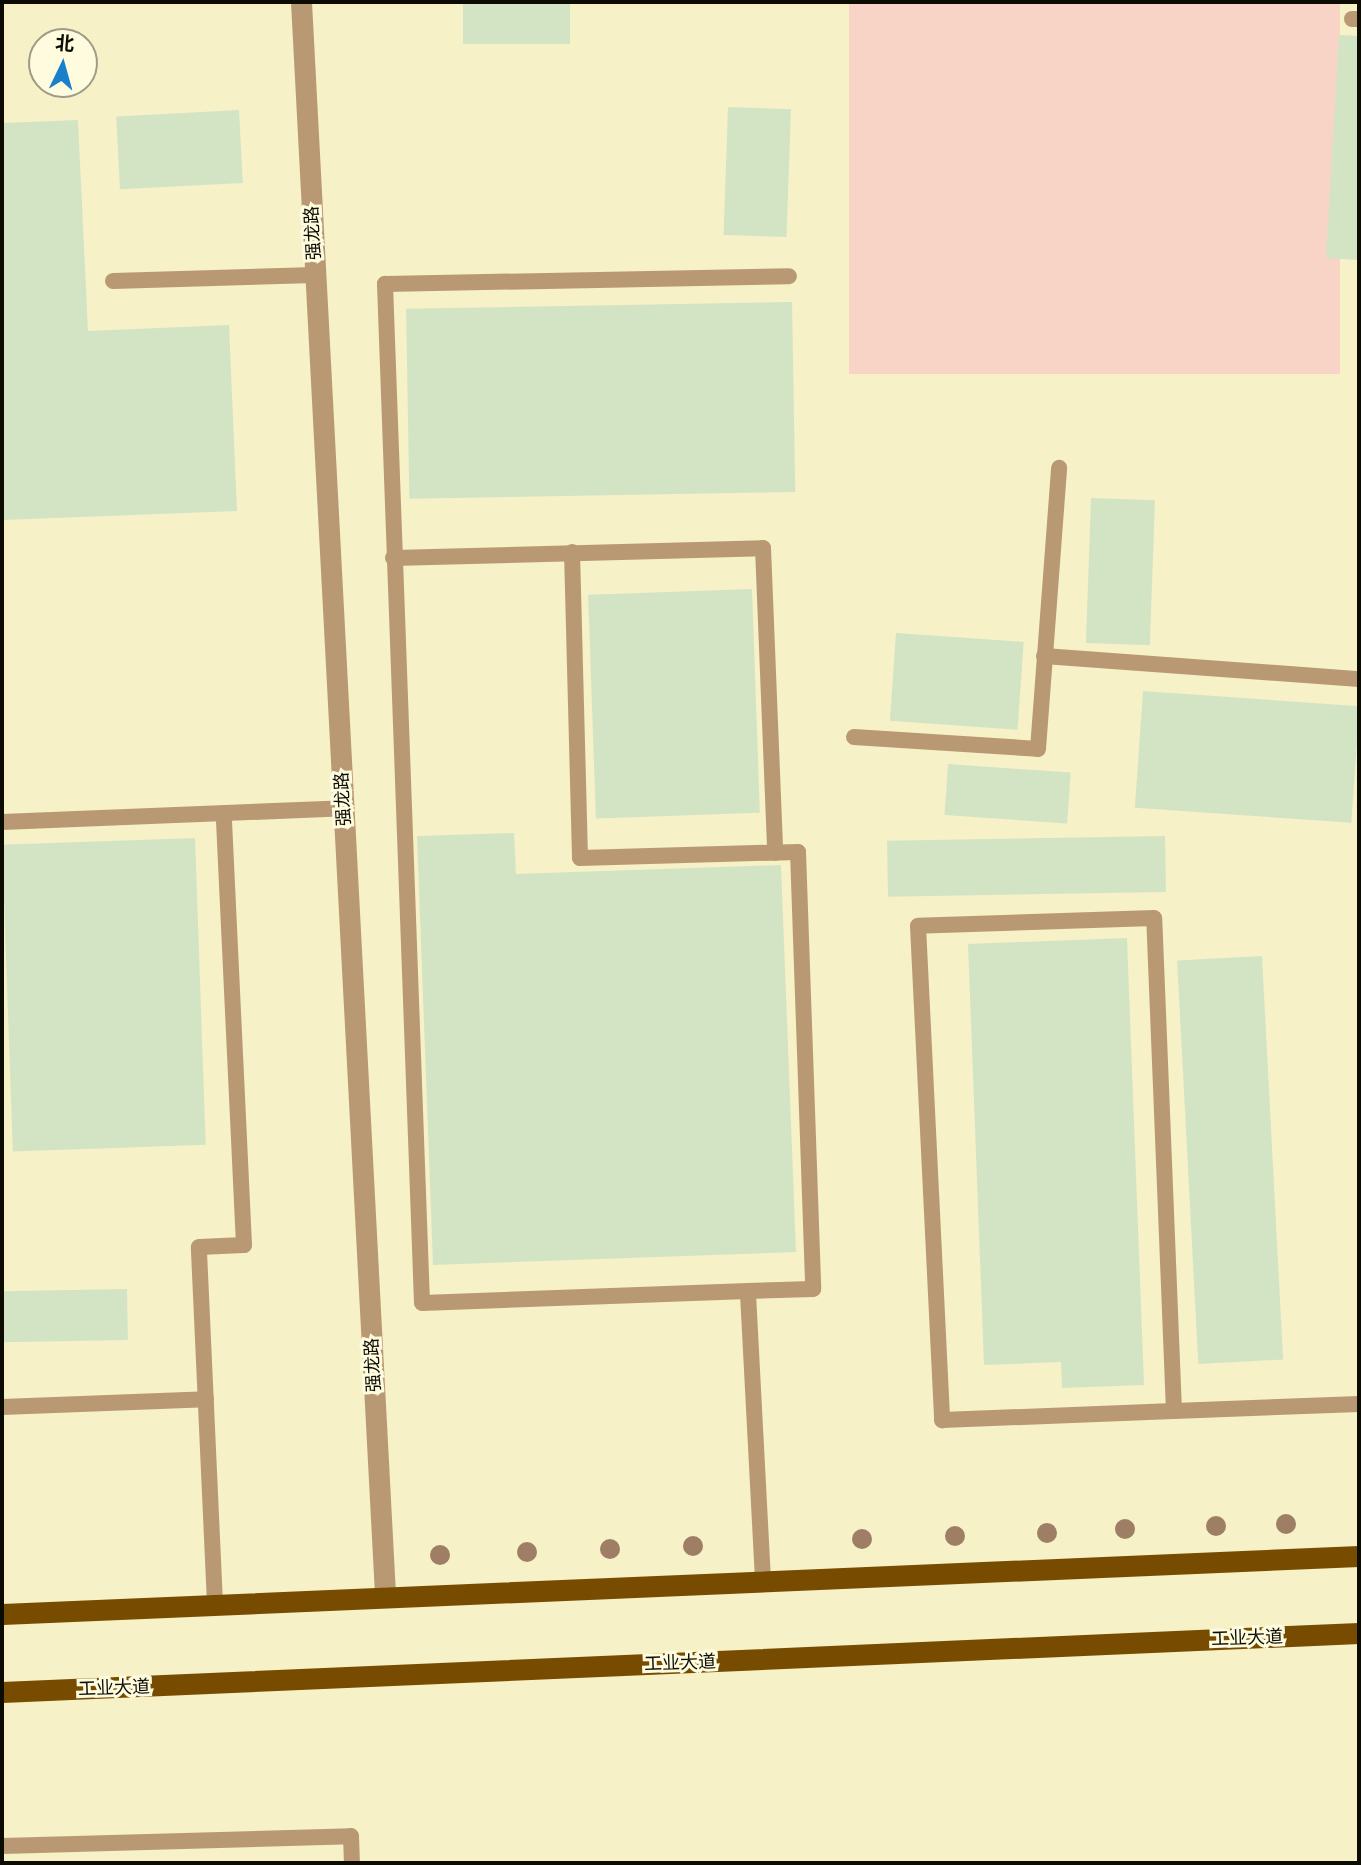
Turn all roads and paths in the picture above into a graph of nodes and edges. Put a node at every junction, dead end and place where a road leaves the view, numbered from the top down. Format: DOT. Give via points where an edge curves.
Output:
graph roads {
  1 [pos="300,2"];
  2 [pos="315,275"];
  3 [pos="789,276"];
  4 [pos="113,281"];
  5 [pos="1059,468"];
  6 [pos="572,552"];
  7 [pos="393,558"];
  8 [pos="1044,656"];
  9 [pos="1359,679"];
  10 [pos="854,737"];
  11 [pos="344,808"];
  12 [pos="224,813"];
  13 [pos="2,822"];
  14 [pos="775,853"];
  15 [pos="748,1291"];
  16 [pos="206,1399"];
  17 [pos="1359,1404"];
  18 [pos="2,1407"];
  19 [pos="1174,1411"];
  20 [pos="1359,1556"];
  21 [pos="763,1580"];
  22 [pos="385,1596"];
  23 [pos="215,1604"];
  24 [pos="2,1614"];
  25 [pos="1359,1633"];
  26 [pos="2,1692"];
  27 [pos="2,1846"];
  28 [pos="352,1863"];
  1 -- 2 [label="street, 强龙路"];
  2 -- 4 [label="lane"];
  2 -- 11 [label="street, 强龙路"];
  3 -- 7 [label="lane" via="385,284"];
  5 -- 8 [label="lane"];
  6 -- 7 [label="lane"];
  6 -- 14 [label="lane" via="763,548"];
  6 -- 14 [label="lane" via="580,858"];
  7 -- 15 [label="lane" via="422,1303"];
  8 -- 9 [label="lane"];
  8 -- 10 [label="lane" via="1038,749"];
  11 -- 12 [label="lane"];
  11 -- 22 [label="street, 强龙路"];
  12 -- 13 [label="lane"];
  12 -- 16 [label="lane" via="244,1245 199,1247"];
  14 -- 15 [label="lane" via="798,852 813,1289"];
  15 -- 21 [label="lane"];
  16 -- 18 [label="lane"];
  16 -- 23 [label="lane"];
  17 -- 19 [label="lane"];
  19 -- 19 [label="lane" via="1154,918 918,926 942,1420"];
  20 -- 21 [label="main road"];
  21 -- 22 [label="main road"];
  22 -- 23 [label="main road"];
  23 -- 24 [label="main road"];
  25 -- 26 [label="main road, 工业大道"];
  27 -- 28 [label="lane" via="351,1836"];
}
